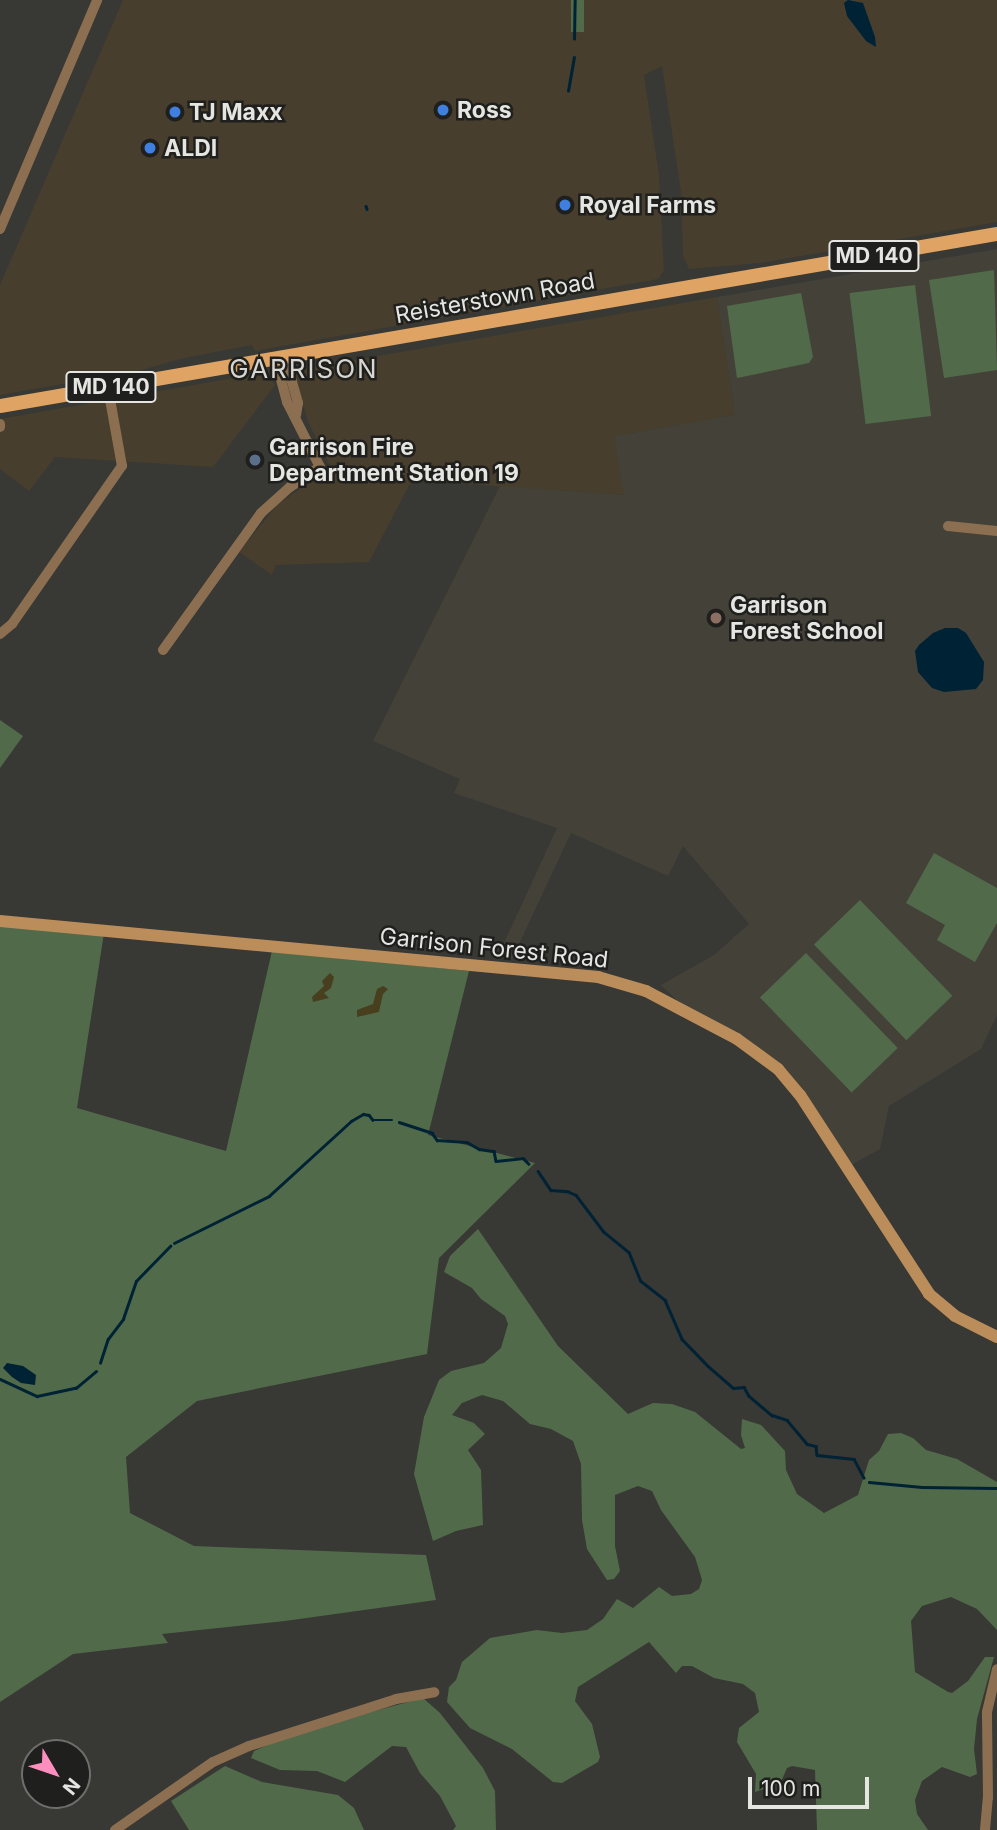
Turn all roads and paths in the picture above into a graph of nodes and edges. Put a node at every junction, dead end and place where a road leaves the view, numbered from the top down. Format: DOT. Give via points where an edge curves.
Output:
graph roads {
  1 [pos="97,0"];
  2 [pos="0,229"];
  3 [pos="997,234"];
  4 [pos="285,357"];
  5 [pos="108,387"];
  6 [pos="0,407"];
  7 [pos="948,526"];
  8 [pos="997,531"];
  9 [pos="0,634"];
  10 [pos="163,650"];
  11 [pos="0,921"];
  12 [pos="997,1337"];
  13 [pos="997,1669"];
  14 [pos="434,1692"];
  15 [pos="115,1830"];
  16 [pos="985,1830"];
  1 -- 2 [label="street"];
  3 -- 4 [label="main road, Reisterstown Road / MD 140"];
  4 -- 5 [label="main road, Reisterstown Road / MD 140"];
  4 -- 10 [label="street" via="279,372 288,402 320,467 261,513"];
  5 -- 6 [label="main road, Reisterstown Road / MD 140"];
  5 -- 9 [label="street" via="122,466 12,624"];
  7 -- 8 [label="street"];
  11 -- 12 [label="main road, Garrison Forest Road" via="598,977 646,991 737,1039 778,1069 800,1095 929,1294 956,1316"];
  13 -- 16 [label="street" via="987,1712"];
  14 -- 15 [label="street" via="396,1699 248,1746 213,1762"];
}
